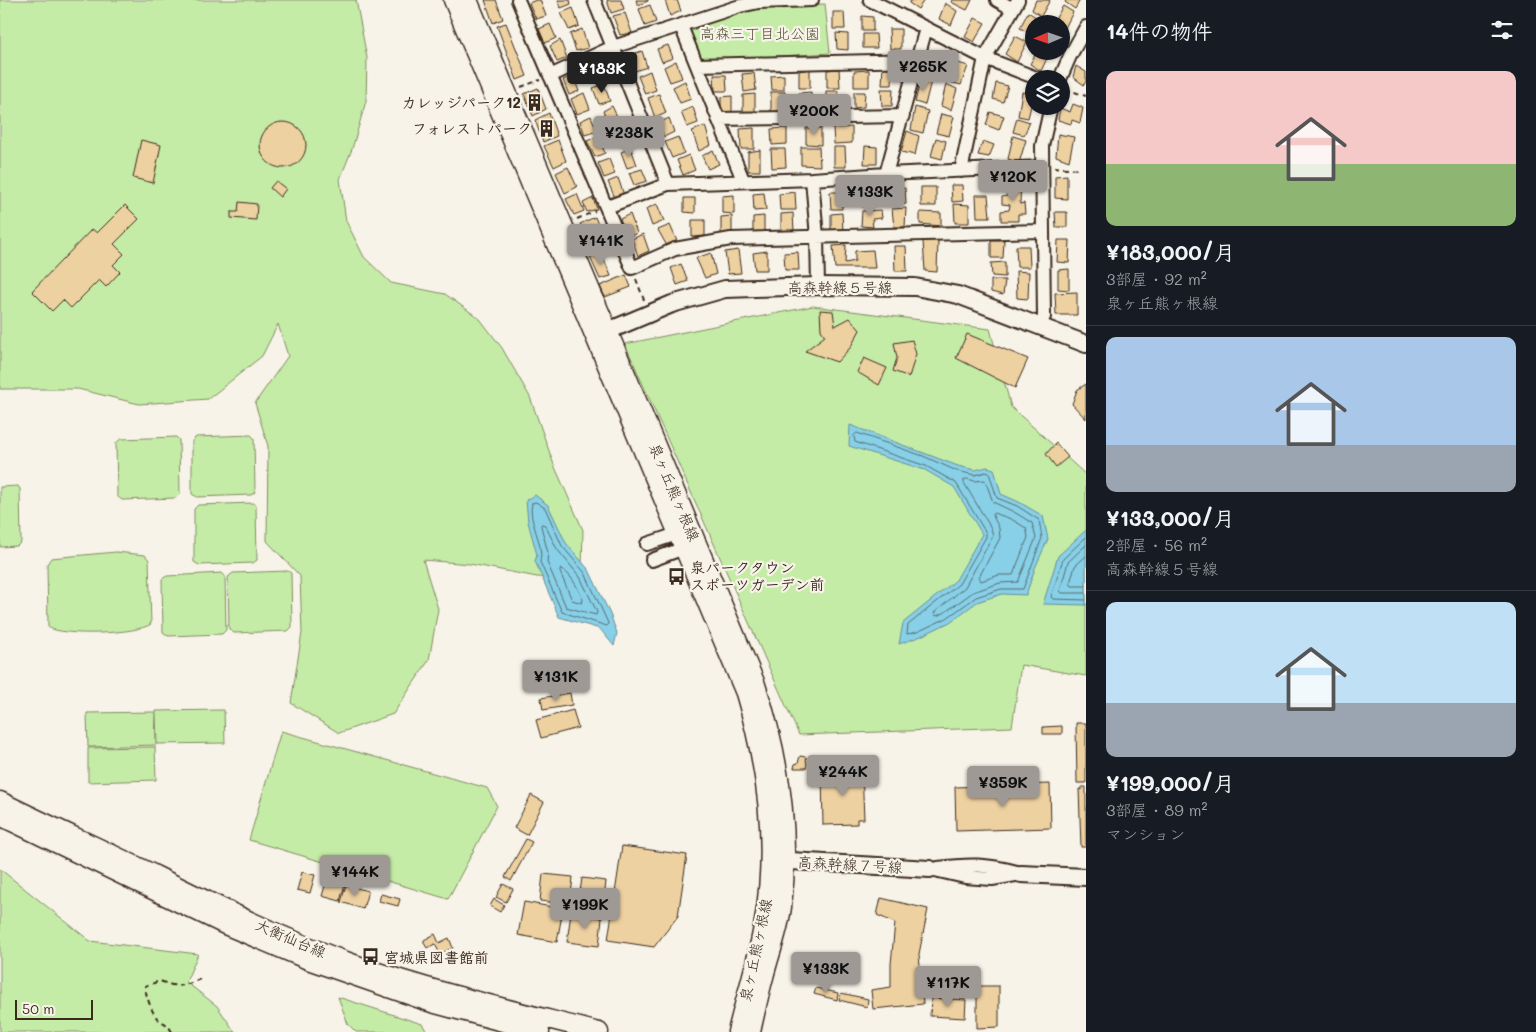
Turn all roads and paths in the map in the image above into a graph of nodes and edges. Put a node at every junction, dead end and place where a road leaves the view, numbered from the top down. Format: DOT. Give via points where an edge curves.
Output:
graph roads {
  1 [pos="452,0"];
  2 [pos="468,0"];
  3 [pos="518,0"];
  4 [pos="594,0"];
  5 [pos="812,0"];
  6 [pos="870,0"];
  7 [pos="997,0"];
  8 [pos="759,1"];
  9 [pos="1016,4"];
  10 [pos="722,6"];
  11 [pos="681,26"];
  12 [pos="1086,27"];
  13 [pos="926,28"];
  14 [pos="613,47"];
  15 [pos="985,58"];
  16 [pos="918,60"];
  17 [pos="696,65"];
  18 [pos="1064,70"];
  19 [pos="1025,74"];
  20 [pos="550,76"];
  21 [pos="516,89"];
  22 [pos="1070,90"];
  23 [pos="1086,96"];
  24 [pos="1049,115"];
  25 [pos="903,116"];
  26 [pos="718,119"];
  27 [pos="1042,167"];
  28 [pos="1080,169"];
  29 [pos="961,170"];
  30 [pos="886,174"];
  31 [pos="812,179"];
  32 [pos="743,180"];
  33 [pos="668,184"];
  34 [pos="607,207"];
  35 [pos="572,221"];
  36 [pos="1043,231"];
  37 [pos="817,237"];
  38 [pos="632,268"];
  39 [pos="818,286"];
  40 [pos="644,300"];
  41 [pos="1044,317"];
  42 [pos="601,334"];
  43 [pos="1086,344"];
  44 [pos="686,542"];
  45 [pos="647,544"];
  46 [pos="652,560"];
  47 [pos="0,801"];
  48 [pos="0,816"];
  49 [pos="777,860"];
  50 [pos="930,869"];
  51 [pos="1021,874"];
  52 [pos="1086,877"];
  53 [pos="228,918"];
  54 [pos="200,979"];
  55 [pos="172,1032"];
  56 [pos="540,1032"];
  57 [pos="599,1032"];
  58 [pos="737,1032"];
  59 [pos="751,1032"];
  1 -- 42 [label="main road, 泉ヶ丘熊ヶ根線"];
  2 -- 42 [label="main road, 泉ヶ丘熊ヶ根線"];
  3 -- 20 [label="street"];
  4 -- 14 [label="street"];
  5 -- 8 [label="street"];
  6 -- 13 [label="street"];
  7 -- 9 [label="street"];
  8 -- 10 [label="street"];
  9 -- 15 [label="street"];
  10 -- 11 [label="street"];
  11 -- 14 [label="street"];
  11 -- 17 [label="street"];
  12 -- 18 [label="street"];
  13 -- 15 [label="street"];
  13 -- 16 [label="street"];
  14 -- 20 [label="street"];
  14 -- 33 [label="street"];
  15 -- 19 [label="street"];
  15 -- 29 [label="street"];
  16 -- 17 [label="street"];
  16 -- 25 [label="street"];
  17 -- 26 [label="street"];
  20 -- 21 [label="path"];
  20 -- 34 [label="street"];
  22 -- 23 [label="path"];
  24 -- 27 [label="street" via="1042,146"];
  25 -- 26 [label="street"];
  25 -- 30 [label="street"];
  26 -- 32 [label="street"];
  27 -- 28 [label="path"];
  27 -- 29 [label="street"];
  27 -- 36 [label="street"];
  29 -- 30 [label="street"];
  30 -- 31 [label="street"];
  31 -- 32 [label="street"];
  31 -- 37 [label="street"];
  32 -- 33 [label="street"];
  33 -- 34 [label="street"];
  34 -- 35 [label="path"];
  34 -- 38 [label="street"];
  36 -- 37 [label="street"];
  36 -- 41 [label="street"];
  37 -- 38 [label="street" via="702,243 675,249"];
  37 -- 39 [label="street"];
  38 -- 40 [label="path"];
  39 -- 42 [label="street, 高森幹線５号線" via="725,289 672,304"];
  39 -- 43 [label="street, 高森幹線５号線" via="915,287 958,295"];
  42 -- 44 [label="main road, 泉ヶ丘熊ヶ根線"];
  44 -- 45 [label="street"];
  44 -- 46 [label="street"];
  44 -- 49 [label="main road, 泉ヶ丘熊ヶ根線" via="755,725"];
  47 -- 53 [label="main road, 大衡仙台線"];
  48 -- 53 [label="main road, 大衡仙台線"];
  49 -- 50 [label="street, 高森幹線７号線"];
  49 -- 58 [label="main road, 泉ヶ丘熊ヶ根線"];
  49 -- 59 [label="main road, 泉ヶ丘熊ヶ根線" via="782,907"];
  50 -- 51 [label="street, 高森幹線７号線" via="992,879"];
  51 -- 52 [label="street, 高森幹線７号線"];
  53 -- 56 [label="main road, 大衡仙台線" via="308,960 422,1000"];
  53 -- 57 [label="main road, 大衡仙台線" via="385,974 460,997"];
  54 -- 55 [label="path" via="184,986 160,981 145,986 156,1017"];
}
